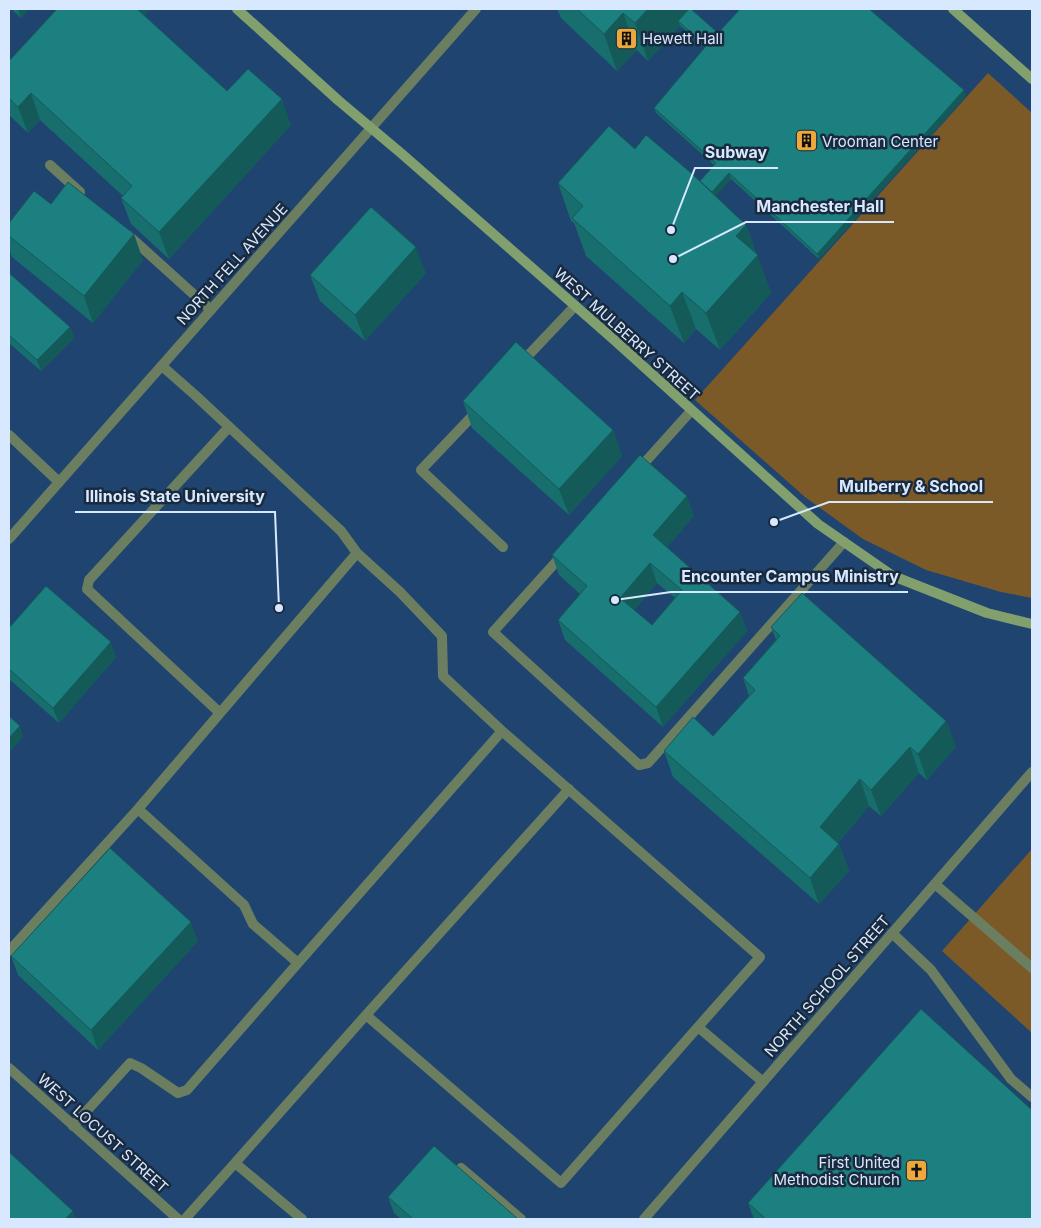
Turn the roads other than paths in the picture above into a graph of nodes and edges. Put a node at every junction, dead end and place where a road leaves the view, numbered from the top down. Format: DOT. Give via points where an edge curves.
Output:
graph roads {
  1 [pos="237,9"];
  2 [pos="476,9"];
  3 [pos="953,9"];
  4 [pos="1032,79"];
  5 [pos="371,129"];
  6 [pos="50,165"];
  7 [pos="87,198"];
  8 [pos="116,225"];
  9 [pos="574,306"];
  10 [pos="211,310"];
  11 [pos="162,366"];
  12 [pos="516,368"];
  13 [pos="489,398"];
  14 [pos="691,411"];
  15 [pos="229,427"];
  16 [pos="9,435"];
  17 [pos="630,479"];
  18 [pos="59,482"];
  19 [pos="9,539"];
  20 [pos="844,542"];
  21 [pos="571,544"];
  22 [pos="503,547"];
  23 [pos="357,553"];
  24 [pos="1032,624"];
  25 [pos="220,713"];
  26 [pos="502,731"];
  27 [pos="1032,772"];
  28 [pos="569,790"];
  29 [pos="138,809"];
  30 [pos="935,884"];
  31 [pos="892,933"];
  32 [pos="9,951"];
  33 [pos="298,963"];
  34 [pos="1032,968"];
  35 [pos="366,1015"];
  36 [pos="698,1027"];
  37 [pos="9,1068"];
  38 [pos="763,1082"];
  39 [pos="1032,1097"];
  40 [pos="73,1126"];
  41 [pos="235,1163"];
  42 [pos="461,1168"];
  43 [pos="178,1219"];
  44 [pos="185,1219"];
  45 [pos="302,1219"];
  46 [pos="521,1219"];
  47 [pos="644,1219"];
  1 -- 5 [label="main road, WEST MULBERRY STREET"];
  2 -- 5 [label="street, NORTH FELL AVENUE"];
  3 -- 4 [label="main road"];
  5 -- 9 [label="main road, WEST MULBERRY STREET"];
  5 -- 10 [label="street, NORTH FELL AVENUE"];
  6 -- 7 [label="street"];
  8 -- 10 [label="street"];
  9 -- 12 [label="street"];
  9 -- 14 [label="main road, WEST MULBERRY STREET"];
  10 -- 11 [label="street, NORTH FELL AVENUE"];
  11 -- 15 [label="street"];
  11 -- 18 [label="street, NORTH FELL AVENUE"];
  13 -- 22 [label="street" via="421,470"];
  14 -- 17 [label="street"];
  14 -- 20 [label="main road, WEST MULBERRY STREET" via="818,524"];
  15 -- 23 [label="street" via="341,531"];
  15 -- 25 [label="street" via="89,580 87,589"];
  16 -- 18 [label="street"];
  18 -- 19 [label="street, NORTH FELL AVENUE"];
  20 -- 21 [label="street" via="648,762 639,765 493,632"];
  20 -- 24 [label="main road, WEST MULBERRY STREET" via="893,576 987,613"];
  23 -- 25 [label="street"];
  23 -- 26 [label="street" via="442,636 443,676"];
  25 -- 29 [label="street"];
  26 -- 28 [label="street"];
  26 -- 33 [label="street"];
  27 -- 30 [label="street, NORTH SCHOOL STREET"];
  28 -- 35 [label="street"];
  28 -- 36 [label="street" via="760,957"];
  29 -- 32 [label="street"];
  29 -- 33 [label="street" via="244,904 253,924"];
  30 -- 31 [label="street, NORTH SCHOOL STREET"];
  30 -- 34 [label="street"];
  31 -- 38 [label="street, NORTH SCHOOL STREET"];
  31 -- 39 [label="street" via="932,970 1011,1079"];
  33 -- 40 [label="street" via="186,1090 178,1093 130,1063"];
  35 -- 36 [label="street" via="561,1182"];
  35 -- 41 [label="street"];
  36 -- 38 [label="street"];
  37 -- 40 [label="street, WEST LOCUST STREET"];
  38 -- 47 [label="street, NORTH SCHOOL STREET"];
  40 -- 43 [label="street, WEST LOCUST STREET"];
  41 -- 44 [label="street"];
  41 -- 45 [label="street"];
  42 -- 46 [label="street"];
}
